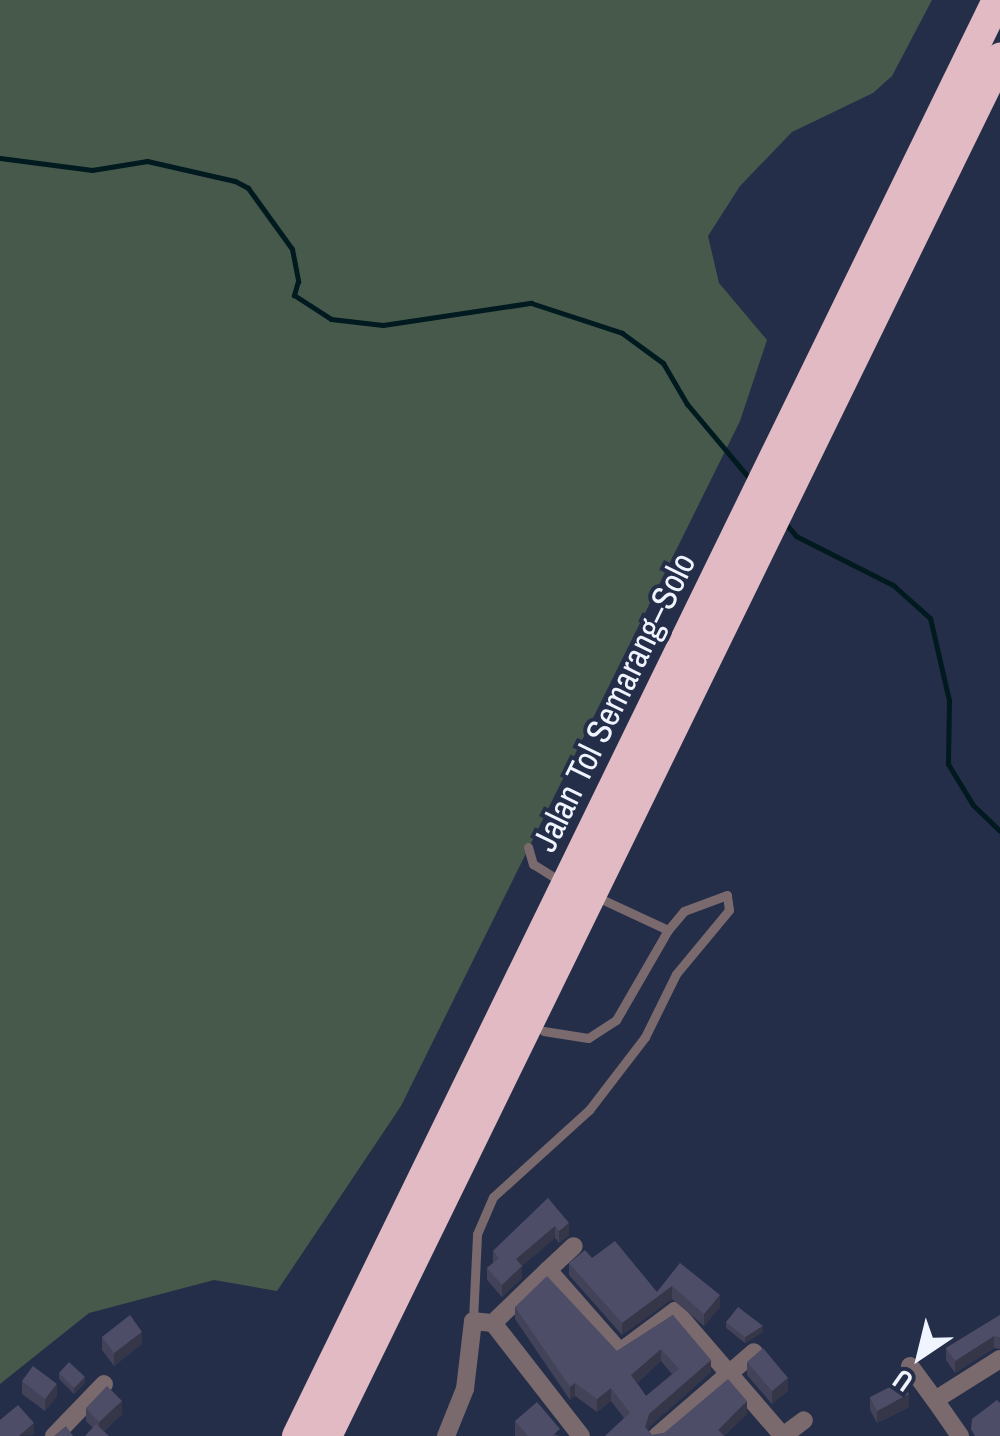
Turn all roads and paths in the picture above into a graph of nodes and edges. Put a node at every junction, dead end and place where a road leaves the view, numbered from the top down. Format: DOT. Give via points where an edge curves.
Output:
graph roads {
  1 [pos="996,0"];
  2 [pos="1000,58"];
  3 [pos="891,249"];
  4 [pos="528,848"];
  5 [pos="668,930"];
  6 [pos="544,1030"];
  7 [pos="407,1245"];
  8 [pos="574,1246"];
  9 [pos="548,1270"];
  10 [pos="473,1321"];
  11 [pos="493,1323"];
  12 [pos="754,1352"];
  13 [pos="1000,1360"];
  14 [pos="910,1366"];
  15 [pos="731,1370"];
  16 [pos="104,1384"];
  17 [pos="936,1400"];
  18 [pos="804,1420"];
  19 [pos="452,1433"];
  20 [pos="785,1434"];
  21 [pos="579,1435"];
  22 [pos="54,1436"];
  23 [pos="298,1436"];
  24 [pos="327,1436"];
  25 [pos="657,1436"];
  26 [pos="960,1436"];
  1 -- 3 [label="highway, Jalan Tol Semarang–Solo"];
  2 -- 3 [label="highway, Jalan Tol Semarang–Solo"];
  3 -- 7 [label="highway, Jalan Tol Semarang–Solo"];
  4 -- 5 [label="lane" via="545,875"];
  5 -- 6 [label="lane" via="616,1020 588,1038"];
  5 -- 10 [label="lane" via="684,912 726,895 728,910 676,974 645,1037 589,1110 493,1197 476,1234"];
  7 -- 23 [label="highway, Jalan Tol Semarang–Solo"];
  7 -- 24 [label="highway, Jalan Tol Semarang–Solo"];
  8 -- 9 [label="street"];
  9 -- 11 [label="street"];
  9 -- 15 [label="street" via="620,1352 675,1311"];
  10 -- 11 [label="street"];
  10 -- 19 [label="street" via="466,1389"];
  11 -- 21 [label="street"];
  12 -- 15 [label="street"];
  13 -- 17 [label="street"];
  14 -- 17 [label="street"];
  15 -- 20 [label="street"];
  15 -- 25 [label="street"];
  16 -- 22 [label="street"];
  17 -- 26 [label="street"];
  18 -- 20 [label="street"];
}
